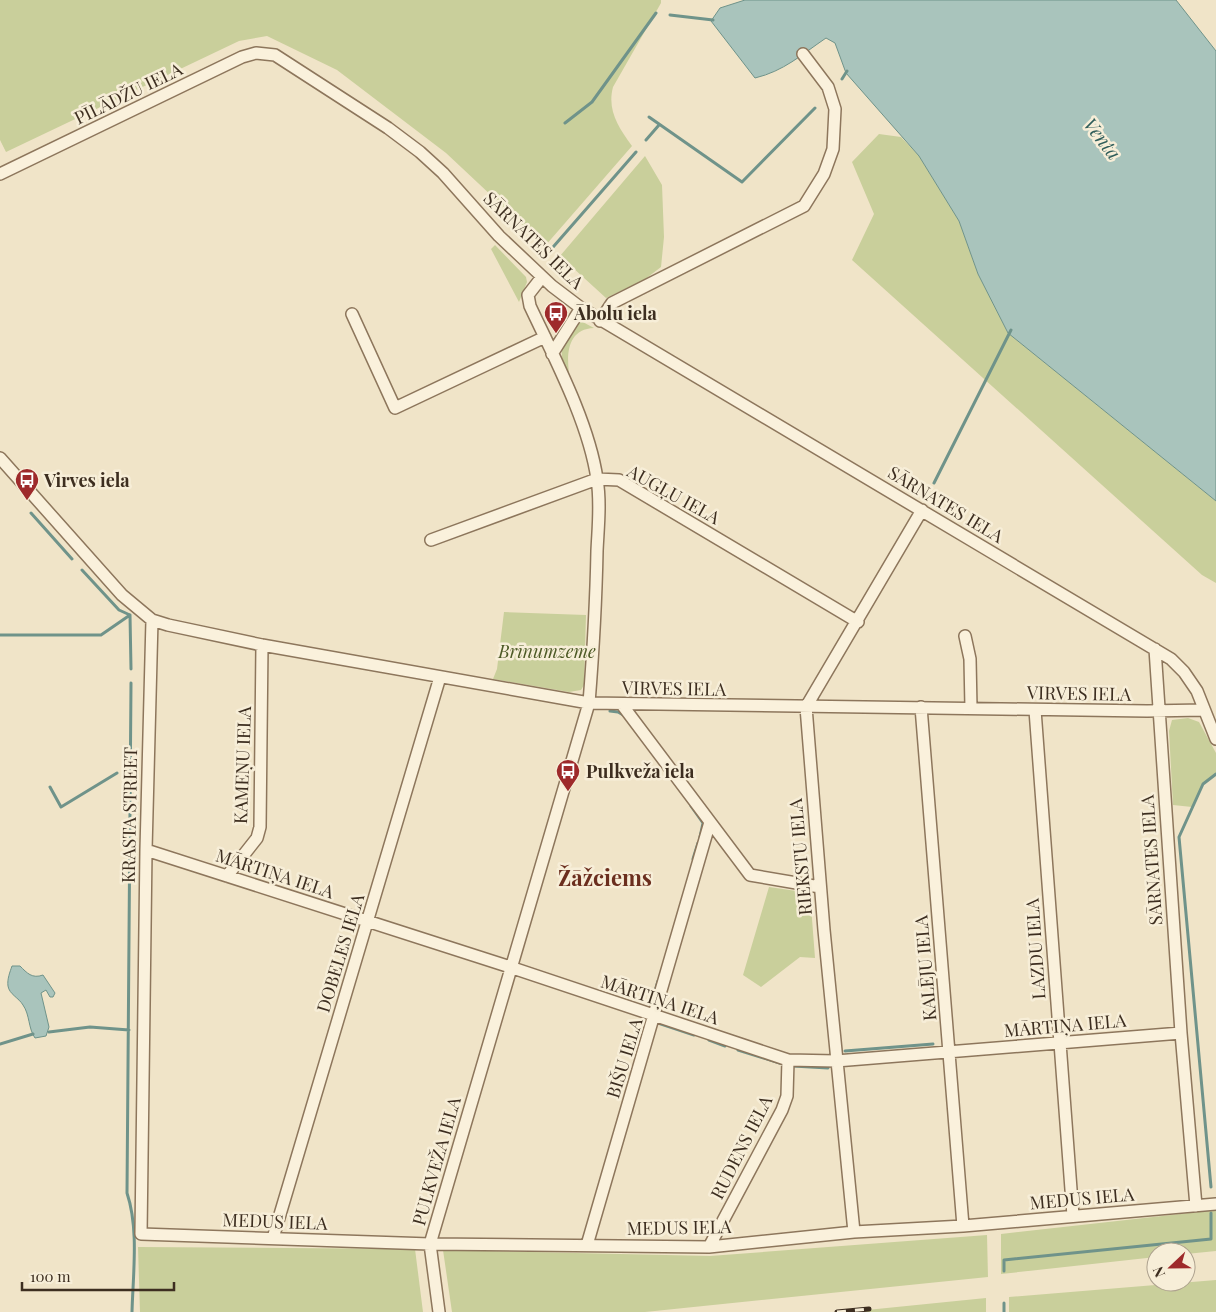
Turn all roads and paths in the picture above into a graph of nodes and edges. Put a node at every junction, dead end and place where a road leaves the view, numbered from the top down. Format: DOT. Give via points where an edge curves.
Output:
graph roads {
  1 [pos="803,54"];
  2 [pos="275,55"];
  3 [pos="0,174"];
  4 [pos="542,277"];
  5 [pos="580,308"];
  6 [pos="352,314"];
  7 [pos="600,321"];
  8 [pos="545,337"];
  9 [pos="552,354"];
  10 [pos="0,458"];
  11 [pos="598,479"];
  12 [pos="922,510"];
  13 [pos="431,540"];
  14 [pos="152,620"];
  15 [pos="858,622"];
  16 [pos="965,636"];
  17 [pos="262,645"];
  18 [pos="1155,649"];
  19 [pos="440,677"];
  20 [pos="589,704"];
  21 [pos="622,706"];
  22 [pos="806,707"];
  23 [pos="921,707"];
  24 [pos="971,708"];
  25 [pos="1036,710"];
  26 [pos="1204,710"];
  27 [pos="1158,711"];
  28 [pos="1216,739"];
  29 [pos="710,822"];
  30 [pos="146,850"];
  31 [pos="227,876"];
  32 [pos="820,887"];
  33 [pos="368,921"];
  34 [pos="511,967"];
  35 [pos="654,1017"];
  36 [pos="1181,1033"];
  37 [pos="1059,1043"];
  38 [pos="949,1052"];
  39 [pos="788,1060"];
  40 [pos="836,1061"];
  41 [pos="1216,1204"];
  42 [pos="1196,1206"];
  43 [pos="1073,1216"];
  44 [pos="963,1226"];
  45 [pos="854,1232"];
  46 [pos="142,1234"];
  47 [pos="273,1238"];
  48 [pos="430,1244"];
  49 [pos="587,1245"];
  50 [pos="709,1246"];
  51 [pos="439,1312"];
  1 -- 7 [label="street" via="828,87 835,109 833,149 824,174 804,206 612,302"];
  2 -- 3 [label="street, PĪLĀDŽU IELA" via="256,53 242,57"];
  2 -- 4 [label="street, SĀRNATES IELA" via="420,152"];
  4 -- 5 [label="street, SĀRNATES IELA"];
  4 -- 8 [label="street, PULKVEŽA IELA" via="528,295"];
  5 -- 7 [label="street, SĀRNATES IELA"];
  5 -- 9 [label="street"];
  6 -- 8 [label="street" via="395,408"];
  7 -- 12 [label="street, SĀRNATES IELA"];
  8 -- 9 [label="street, PULKVEŽA IELA"];
  9 -- 11 [label="street, PULKVEŽA IELA" via="591,451"];
  10 -- 14 [label="street" via="122,595"];
  11 -- 13 [label="street, AUGĻU IELA"];
  11 -- 15 [label="street, AUGĻU IELA" via="619,480"];
  11 -- 20 [label="street, PULKVEŽA IELA"];
  12 -- 15 [label="street"];
  12 -- 18 [label="street, SĀRNATES IELA"];
  14 -- 17 [label="street, VIRVES IELA"];
  14 -- 30 [label="street, KRASTA STREET"];
  15 -- 22 [label="street"];
  16 -- 24 [label="street" via="970,659"];
  17 -- 19 [label="street, VIRVES IELA"];
  17 -- 31 [label="street, KAMEŅU IELA" via="260,827 257,838"];
  18 -- 26 [label="street" via="1171,658 1184,672 1197,691"];
  18 -- 27 [label="street, SĀRNATES IELA"];
  19 -- 20 [label="street, VIRVES IELA"];
  19 -- 33 [label="street, DOBELES IELA"];
  20 -- 21 [label="street, VIRVES IELA"];
  20 -- 34 [label="street, PULKVEŽA IELA"];
  21 -- 22 [label="street, VIRVES IELA"];
  21 -- 29 [label="street"];
  22 -- 23 [label="street, VIRVES IELA"];
  22 -- 32 [label="street, RIEKSTU IELA"];
  23 -- 24 [label="street, VIRVES IELA"];
  23 -- 38 [label="street, KALĒJU IELA"];
  24 -- 25 [label="street, VIRVES IELA"];
  25 -- 27 [label="street, VIRVES IELA"];
  25 -- 37 [label="street, LAZDU IELA"];
  26 -- 27 [label="street, VIRVES IELA"];
  26 -- 28 [label="street"];
  27 -- 36 [label="street, SĀRNATES IELA"];
  29 -- 32 [label="street" via="750,875"];
  29 -- 35 [label="street, BIŠU IELA"];
  30 -- 31 [label="street, MĀRTIŅA IELA"];
  30 -- 46 [label="street, KRASTA STREET"];
  31 -- 33 [label="street, MĀRTIŅA IELA"];
  32 -- 40 [label="street, RIEKSTU IELA"];
  33 -- 34 [label="street, MĀRTIŅA IELA"];
  33 -- 47 [label="street, DOBELES IELA"];
  34 -- 35 [label="street, MĀRTIŅA IELA"];
  34 -- 48 [label="street, PULKVEŽA IELA"];
  35 -- 39 [label="street, MĀRTIŅA IELA"];
  35 -- 49 [label="street, BIŠU IELA"];
  36 -- 37 [label="street, MĀRTIŅA IELA"];
  36 -- 42 [label="street, SĀRNATES IELA"];
  37 -- 38 [label="street, MĀRTIŅA IELA"];
  37 -- 43 [label="street, LAZDU IELA"];
  38 -- 40 [label="street, MĀRTIŅA IELA"];
  38 -- 44 [label="street, KALĒJU IELA"];
  39 -- 40 [label="street, MĀRTIŅA IELA"];
  39 -- 50 [label="street, RUDENS IELA" via="787,1096 782,1110"];
  40 -- 45 [label="street, RIEKSTU IELA"];
  41 -- 42 [label="street, MEDUS IELA"];
  42 -- 43 [label="street, MEDUS IELA"];
  43 -- 44 [label="street, MEDUS IELA"];
  44 -- 45 [label="street, MEDUS IELA"];
  45 -- 50 [label="street, MEDUS IELA"];
  46 -- 47 [label="street, MEDUS IELA"];
  47 -- 48 [label="street, MEDUS IELA"];
  48 -- 49 [label="street, MEDUS IELA"];
  48 -- 51 [label="street, PULKVEŽA IELA"];
  49 -- 50 [label="street, MEDUS IELA"];
}
